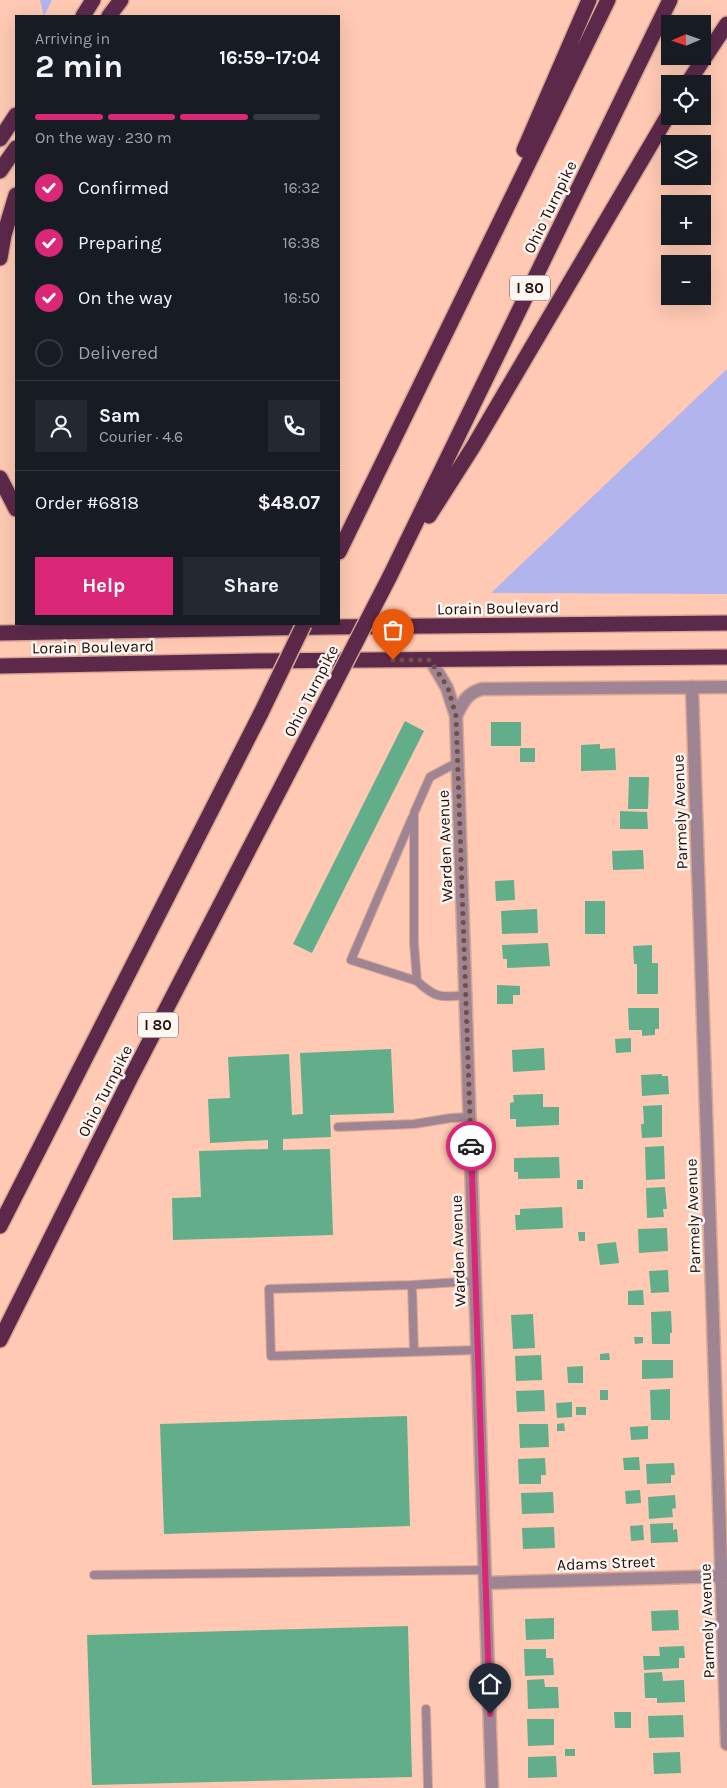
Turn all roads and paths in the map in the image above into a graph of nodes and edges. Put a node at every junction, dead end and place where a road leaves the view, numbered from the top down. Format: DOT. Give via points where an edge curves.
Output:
graph roads {
  1 [pos="94,0"];
  2 [pos="121,0"];
  3 [pos="590,0"];
  4 [pos="608,0"];
  5 [pos="670,0"];
  6 [pos="84,15"];
  7 [pos="110,15"];
  8 [pos="727,24"];
  9 [pos="693,75"];
  10 [pos="15,116"];
  11 [pos="662,125"];
  12 [pos="0,139"];
  13 [pos="15,149"];
  14 [pos="0,171"];
  15 [pos="15,198"];
  16 [pos="0,258"];
  17 [pos="476,270"];
  18 [pos="0,478"];
  19 [pos="15,507"];
  20 [pos="340,550"];
  21 [pos="390,576"];
  22 [pos="727,623"];
  23 [pos="302,625"];
  24 [pos="304,625"];
  25 [pos="328,627"];
  26 [pos="0,633"];
  27 [pos="727,656"];
  28 [pos="430,660"];
  29 [pos="0,666"];
  30 [pos="692,687"];
  31 [pos="727,687"];
  32 [pos="456,716"];
  33 [pos="458,762"];
  34 [pos="414,813"];
  35 [pos="416,981"];
  36 [pos="466,995"];
  37 [pos="470,1117"];
  38 [pos="338,1127"];
  39 [pos="0,1226"];
  40 [pos="476,1281"];
  41 [pos="412,1284"];
  42 [pos="0,1340"];
  43 [pos="478,1350"];
  44 [pos="414,1352"];
  45 [pos="94,1575"];
  46 [pos="724,1576"];
  47 [pos="486,1577"];
  48 [pos="426,1708"];
  49 [pos="727,1744"];
  50 [pos="428,1788"];
  51 [pos="492,1788"];
  1 -- 6 [label="highway"];
  2 -- 7 [label="highway"];
  3 -- 17 [label="highway" via="541,108"];
  4 -- 17 [label="highway"];
  5 -- 21 [label="highway, Ohio Turnpike / I 80"];
  8 -- 9 [label="highway"];
  10 -- 12 [label="highway"];
  11 -- 21 [label="highway" via="473,447"];
  13 -- 14 [label="highway"];
  15 -- 16 [label="highway"];
  17 -- 20 [label="highway"];
  18 -- 19 [label="highway"];
  21 -- 42 [label="highway, Ohio Turnpike / I 80, bridge" via="131,1077"];
  22 -- 25 [label="highway, Lorain Boulevard"];
  23 -- 25 [label="highway"];
  24 -- 39 [label="highway, Ohio Turnpike, bridge"];
  25 -- 26 [label="highway, Lorain Boulevard"];
  27 -- 28 [label="highway, Lorain Boulevard"];
  28 -- 29 [label="highway, Lorain Boulevard"];
  28 -- 32 [label="street, Warden Avenue" via="448,688"];
  30 -- 31 [label="street"];
  30 -- 32 [label="street" via="482,690 468,696"];
  30 -- 46 [label="street, Parmely Avenue"];
  32 -- 33 [label="street, Warden Avenue"];
  33 -- 34 [label="lane" via="430,777"];
  33 -- 36 [label="street, Warden Avenue"];
  34 -- 35 [label="lane"];
  34 -- 35 [label="lane" via="352,960"];
  35 -- 36 [label="lane" via="431,994 447,997"];
  36 -- 37 [label="street, Warden Avenue"];
  37 -- 38 [label="lane" via="414,1124"];
  37 -- 40 [label="street, Warden Avenue"];
  40 -- 41 [label="lane"];
  40 -- 43 [label="street, Warden Avenue"];
  41 -- 44 [label="lane"];
  41 -- 44 [label="lane" via="269,1288 271,1356"];
  43 -- 44 [label="lane"];
  43 -- 47 [label="street, Warden Avenue"];
  45 -- 47 [label="lane"];
  46 -- 47 [label="street, Adams Street"];
  46 -- 49 [label="street, Parmely Avenue"];
  47 -- 51 [label="street, Warden Avenue"];
  48 -- 50 [label="lane"];
}
